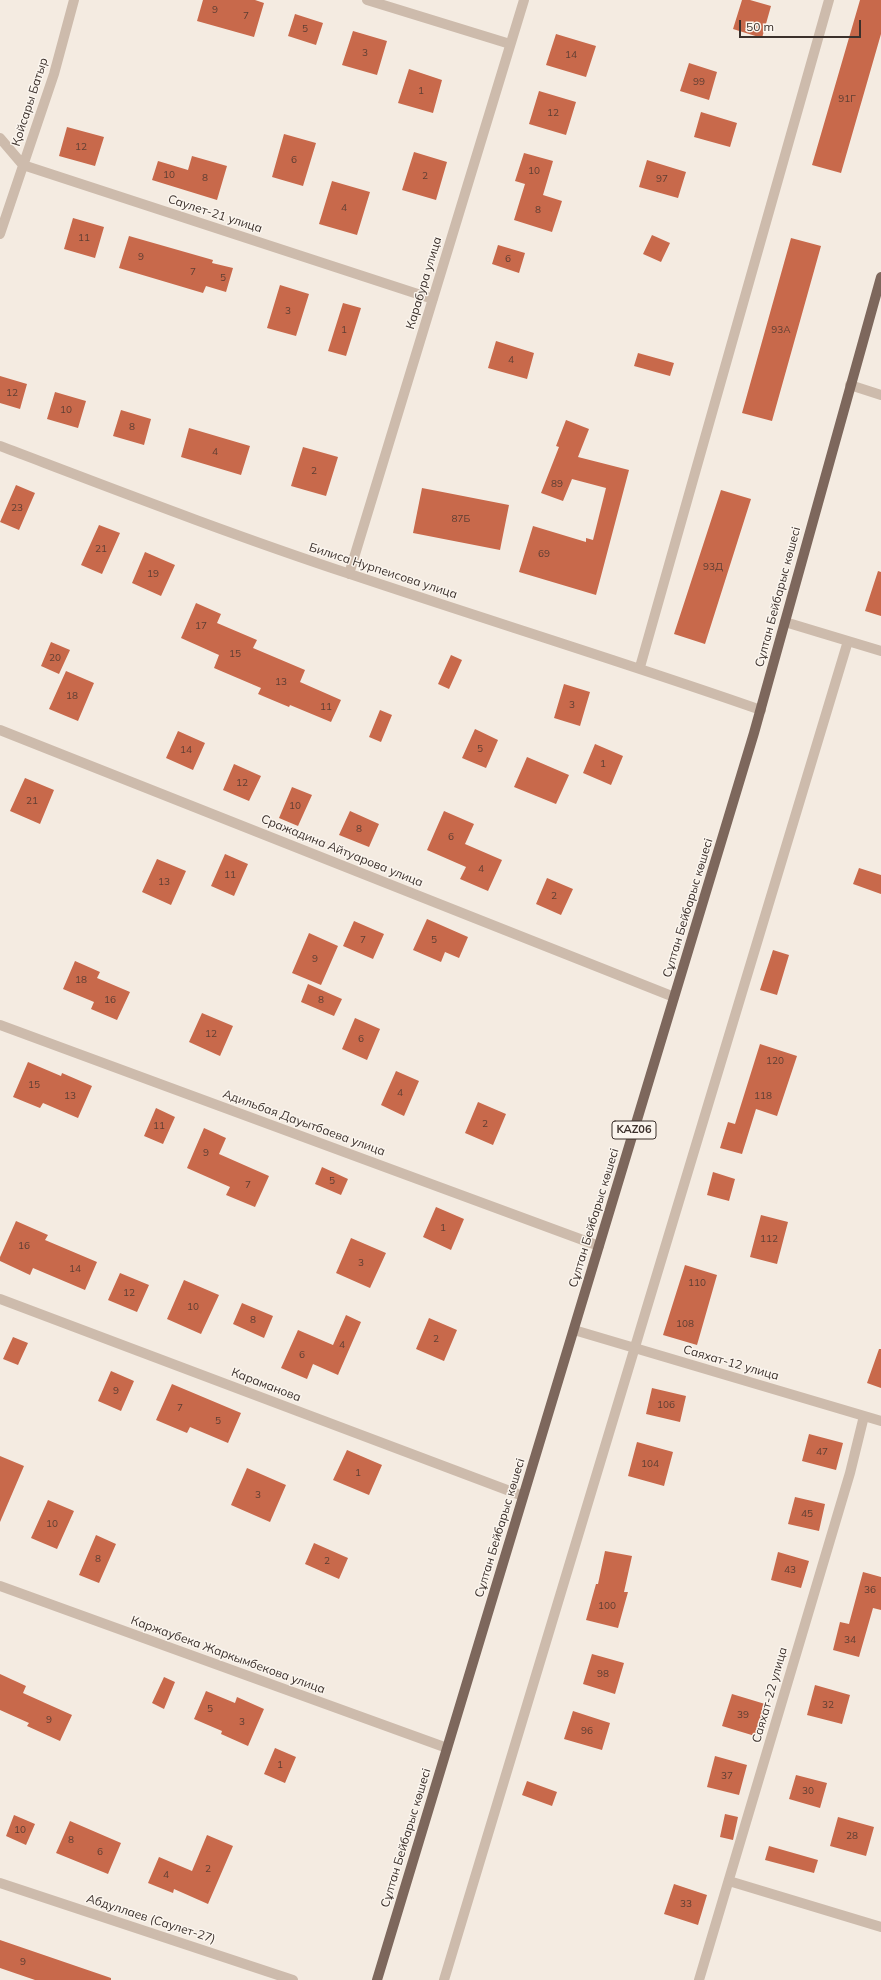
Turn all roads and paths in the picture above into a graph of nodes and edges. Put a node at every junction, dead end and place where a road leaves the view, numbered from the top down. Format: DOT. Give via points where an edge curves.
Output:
graph roads {
  1 [pos="74,0"];
  2 [pos="366,0"];
  3 [pos="524,0"];
  4 [pos="829,0"];
  5 [pos="510,44"];
  6 [pos="0,138"];
  7 [pos="23,165"];
  8 [pos="0,234"];
  9 [pos="881,277"];
  10 [pos="433,299"];
  11 [pos="850,385"];
  12 [pos="881,395"];
  13 [pos="0,446"];
  14 [pos="349,574"];
  15 [pos="785,622"];
  16 [pos="848,641"];
  17 [pos="881,651"];
  18 [pos="640,667"];
  19 [pos="761,710"];
  20 [pos="0,730"];
  21 [pos="674,997"];
  22 [pos="0,1025"];
  23 [pos="599,1246"];
  24 [pos="0,1299"];
  25 [pos="574,1330"];
  26 [pos="635,1348"];
  27 [pos="864,1416"];
  28 [pos="881,1421"];
  29 [pos="523,1496"];
  30 [pos="0,1586"];
  31 [pos="447,1748"];
  32 [pos="729,1881"];
  33 [pos="0,1883"];
  34 [pos="881,1927"];
  35 [pos="293,1980"];
  36 [pos="377,1980"];
  37 [pos="444,1980"];
  38 [pos="699,1980"];
  1 -- 7 [label="street, Қойсары Батыр" via="54,74"];
  2 -- 5 [label="street"];
  3 -- 5 [label="street, Карабура улица"];
  4 -- 18 [label="street"];
  5 -- 10 [label="street, Карабура улица"];
  6 -- 7 [label="street"];
  7 -- 8 [label="street, Қойсары Батыр"];
  7 -- 10 [label="street, Саулет-21 улица"];
  9 -- 11 [label="main road, Сұлтан Бейбарыс көшесі / KAZ06"];
  10 -- 14 [label="street, Карабура улица"];
  11 -- 12 [label="street"];
  11 -- 15 [label="main road, Сұлтан Бейбарыс көшесі / KAZ06"];
  13 -- 14 [label="street, Билиса Нурпеисова улица" via="248,540"];
  14 -- 18 [label="street, Билиса Нурпеисова улица"];
  15 -- 16 [label="street"];
  15 -- 19 [label="main road, Сұлтан Бейбарыс көшесі / KAZ06"];
  16 -- 17 [label="street"];
  16 -- 26 [label="street"];
  18 -- 19 [label="street, Билиса Нурпеисова улица"];
  19 -- 21 [label="main road, Сұлтан Бейбарыс көшесі / KAZ06"];
  20 -- 21 [label="street, Сражадина Айтуарова улица"];
  21 -- 23 [label="main road, Сұлтан Бейбарыс көшесі / KAZ06"];
  22 -- 23 [label="street, Адильбая Дауытбаева улица"];
  23 -- 25 [label="main road, Сұлтан Бейбарыс көшесі / KAZ06"];
  24 -- 29 [label="street, Караманова"];
  25 -- 26 [label="street, Саяхат-12 улица"];
  25 -- 29 [label="main road, Сұлтан Бейбарыс көшесі / KAZ06"];
  26 -- 27 [label="street, Саяхат-12 улица"];
  26 -- 37 [label="street"];
  27 -- 28 [label="street, Саяхат-12 улица"];
  27 -- 32 [label="street, Саяхат-22 улица" via="850,1473"];
  29 -- 31 [label="main road, Сұлтан Бейбарыс көшесі / KAZ06"];
  30 -- 31 [label="street, Каржаубека Жаркымбекова улица"];
  31 -- 36 [label="main road, Сұлтан Бейбарыс көшесі / KAZ06"];
  32 -- 34 [label="street"];
  32 -- 38 [label="street, Саяхат-22 улица"];
  33 -- 35 [label="street, Абдуллаев (Саулет-27)"];
}
